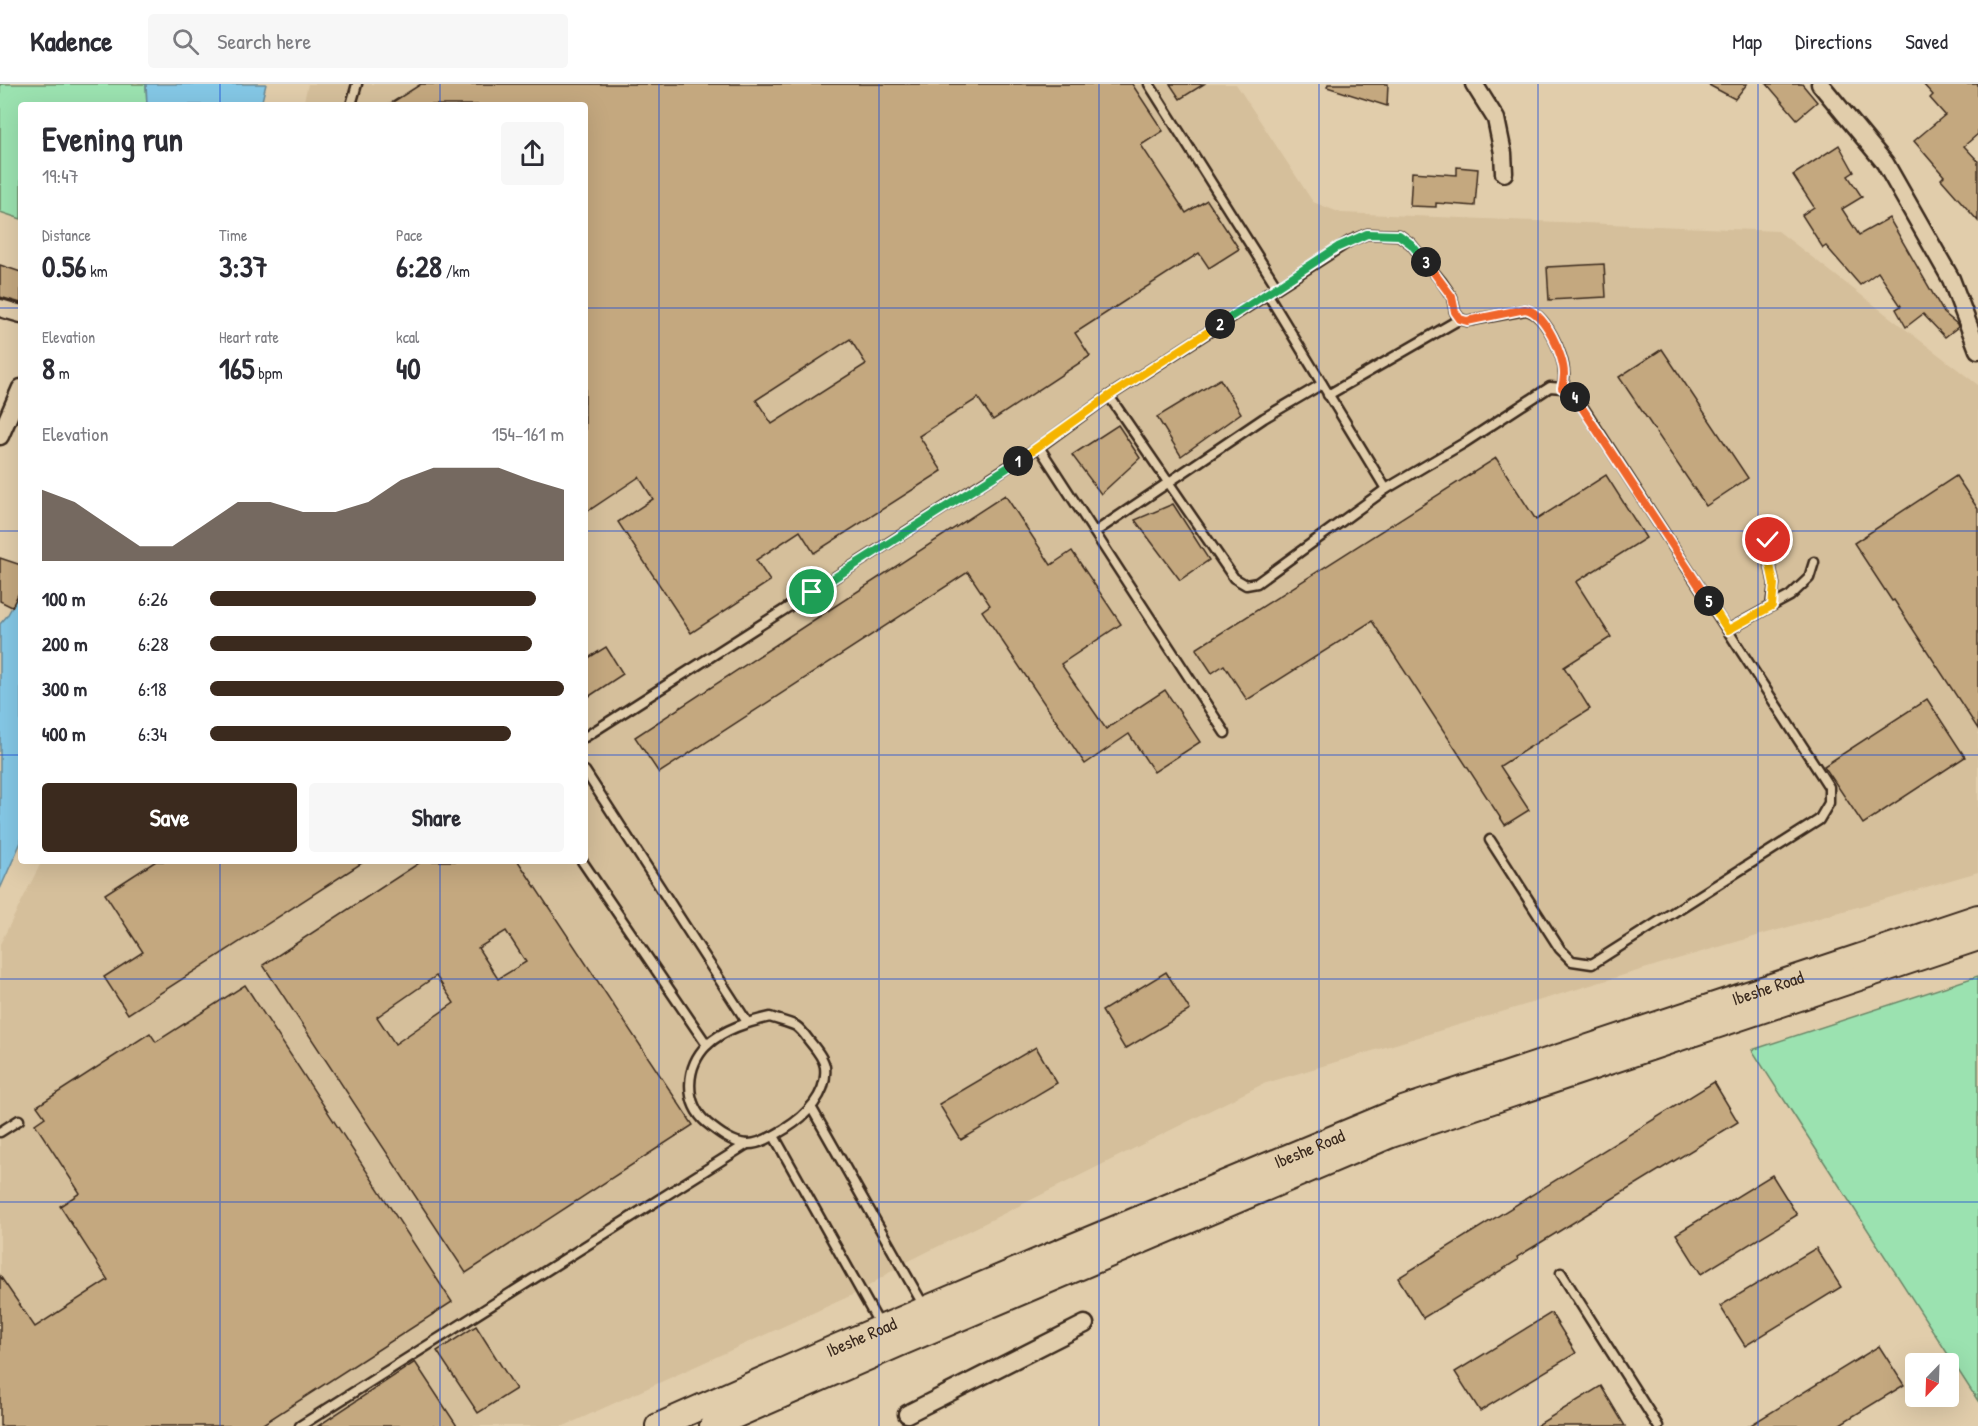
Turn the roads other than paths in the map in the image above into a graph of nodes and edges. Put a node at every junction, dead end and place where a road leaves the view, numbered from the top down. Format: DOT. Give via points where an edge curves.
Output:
graph roads {
  1 [pos="357,84"];
  2 [pos="1149,84"];
  3 [pos="1474,84"];
  4 [pos="1820,84"];
  5 [pos="352,102"];
  6 [pos="1504,173"];
  7 [pos="1277,287"];
  8 [pos="1267,293"];
  9 [pos="0,308"];
  10 [pos="18,313"];
  11 [pos="1460,319"];
  12 [pos="1978,350"];
  13 [pos="1322,384"];
  14 [pos="1562,388"];
  15 [pos="18,395"];
  16 [pos="1328,395"];
  17 [pos="1109,396"];
  18 [pos="0,436"];
  19 [pos="1039,447"];
  20 [pos="1169,483"];
  21 [pos="1386,489"];
  22 [pos="1095,532"];
  23 [pos="1768,540"];
  24 [pos="1814,562"];
  25 [pos="1772,606"];
  26 [pos="1728,630"];
  27 [pos="1225,734"];
  28 [pos="588,735"];
  29 [pos="588,776"];
  30 [pos="1490,840"];
  31 [pos="584,864"];
  32 [pos="1978,917"];
  33 [pos="1978,938"];
  34 [pos="747,1022"];
  35 [pos="707,1046"];
  36 [pos="812,1107"];
  37 [pos="19,1120"];
  38 [pos="0,1132"];
  39 [pos="774,1136"];
  40 [pos="747,1144"];
  41 [pos="1562,1273"];
  42 [pos="926,1308"];
  43 [pos="1085,1324"];
  44 [pos="881,1328"];
  45 [pos="907,1414"];
  46 [pos="300,1426"];
  47 [pos="658,1426"];
  48 [pos="712,1426"];
  49 [pos="1658,1426"];
  1 -- 5 [label="lane"];
  2 -- 7 [label="lane"];
  3 -- 6 [label="street" via="1496,118"];
  4 -- 12 [label="street" via="1885,163 1951,279"];
  7 -- 8 [label="lane"];
  7 -- 11 [label="lane" via="1350,241 1367,234 1399,235 1441,281"];
  8 -- 13 [label="lane"];
  8 -- 17 [label="lane"];
  9 -- 10 [label="street"];
  11 -- 14 [label="lane" via="1530,310 1540,317 1553,337 1564,374"];
  11 -- 16 [label="lane"];
  13 -- 16 [label="lane"];
  13 -- 20 [label="lane"];
  14 -- 21 [label="lane" via="1550,387"];
  14 -- 26 [label="lane" via="1577,398"];
  15 -- 18 [label="street"];
  16 -- 21 [label="lane"];
  17 -- 19 [label="lane"];
  17 -- 20 [label="lane"];
  19 -- 22 [label="lane"];
  19 -- 28 [label="lane"];
  20 -- 21 [label="lane" via="1234,578 1246,585 1257,582"];
  20 -- 22 [label="lane"];
  22 -- 27 [label="lane"];
  23 -- 25 [label="lane" via="1774,584"];
  24 -- 25 [label="lane" via="1809,578"];
  25 -- 26 [label="lane"];
  26 -- 30 [label="lane" via="1829,787 1829,803 1819,820 1592,964 1572,961 1560,949"];
  29 -- 34 [label="lane"];
  31 -- 35 [label="lane"];
  32 -- 42 [label="main road, Ibeshe Road" via="1403,1109"];
  33 -- 48 [label="main road, Ibeshe Road" via="1391,1136"];
  34 -- 35 [label="lane"];
  34 -- 36 [label="lane" via="770,1017 798,1027 816,1049 825,1065 821,1093"];
  35 -- 40 [label="lane" via="689,1083 693,1103 702,1118 722,1135"];
  36 -- 39 [label="lane"];
  36 -- 42 [label="lane"];
  37 -- 38 [label="lane"];
  39 -- 40 [label="lane"];
  39 -- 44 [label="lane"];
  40 -- 46 [label="lane"];
  41 -- 49 [label="lane"];
  42 -- 44 [label="main road, Ibeshe Road"];
  43 -- 45 [label="street"];
  44 -- 47 [label="main road, Ibeshe Road"];
}
